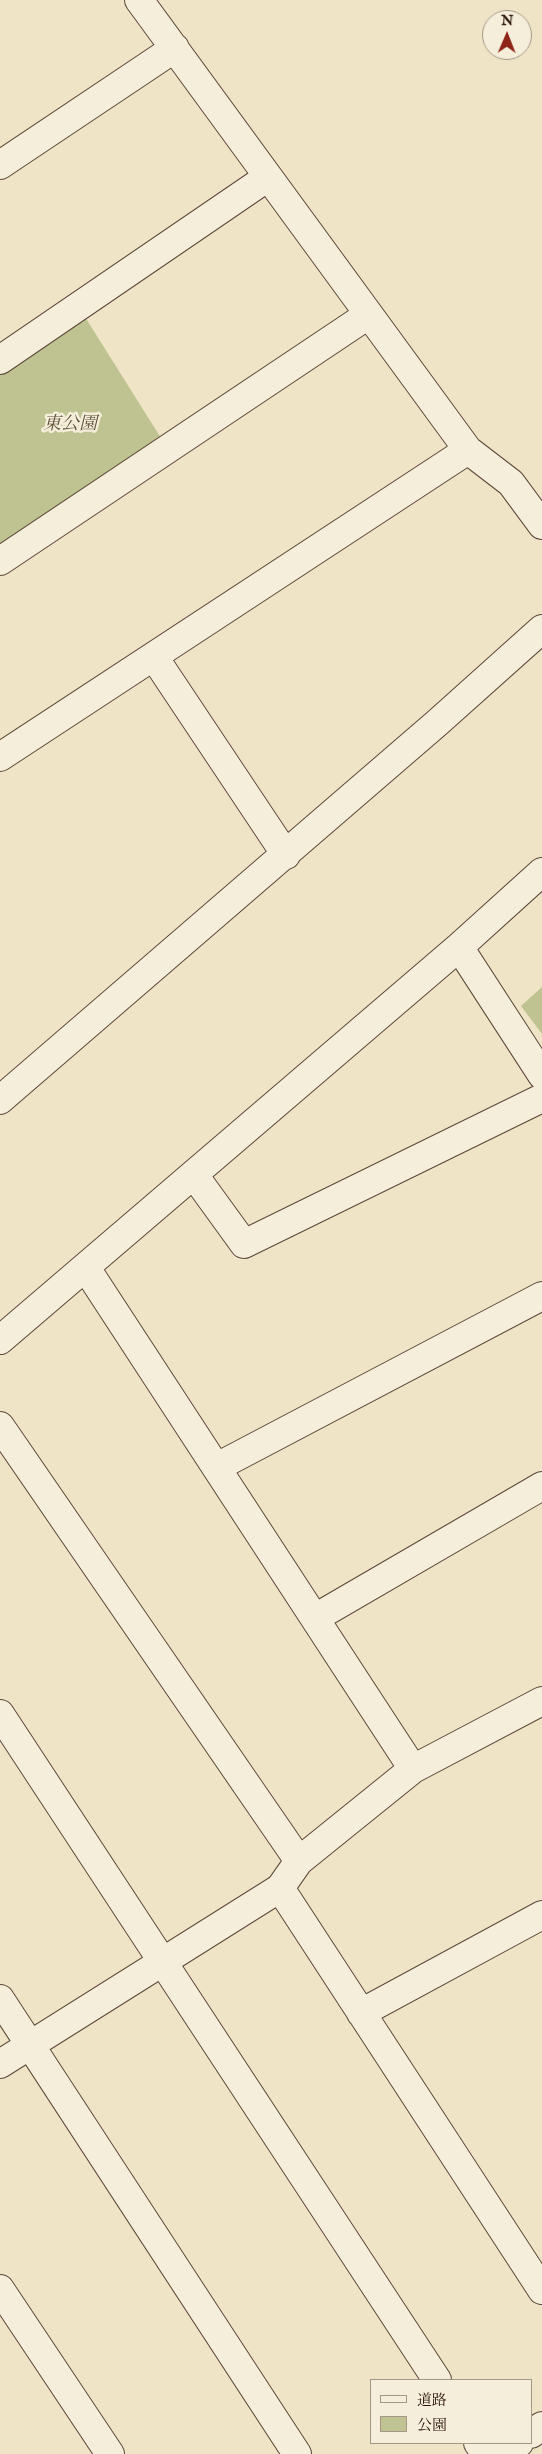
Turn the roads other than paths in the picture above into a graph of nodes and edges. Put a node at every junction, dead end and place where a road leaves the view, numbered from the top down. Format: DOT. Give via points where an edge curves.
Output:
graph roads {
  1 [pos="140,0"];
  2 [pos="175,48"];
  3 [pos="0,165"];
  4 [pos="268,177"];
  5 [pos="368,315"];
  6 [pos="0,360"];
  7 [pos="468,450"];
  8 [pos="542,525"];
  9 [pos="0,561"];
  10 [pos="542,629"];
  11 [pos="154,657"];
  12 [pos="0,757"];
  13 [pos="286,855"];
  14 [pos="542,872"];
  15 [pos="459,947"];
  16 [pos="542,1075"];
  17 [pos="542,1098"];
  18 [pos="0,1100"];
  19 [pos="194,1175"];
  20 [pos="86,1268"];
  21 [pos="542,1296"];
  22 [pos="0,1340"];
  23 [pos="0,1426"];
  24 [pos="216,1467"];
  25 [pos="542,1486"];
  26 [pos="315,1618"];
  27 [pos="542,1701"];
  28 [pos="0,1714"];
  29 [pos="413,1769"];
  30 [pos="299,1860"];
  31 [pos="280,1888"];
  32 [pos="542,1915"];
  33 [pos="164,1961"];
  34 [pos="0,1999"];
  35 [pos="361,2013"];
  36 [pos="30,2045"];
  37 [pos="0,2064"];
  38 [pos="0,2289"];
  39 [pos="542,2290"];
  40 [pos="436,2379"];
  41 [pos="518,2444"];
  42 [pos="110,2454"];
  43 [pos="297,2454"];
  44 [pos="504,2454"];
  1 -- 2 [label="street"];
  2 -- 3 [label="street"];
  2 -- 4 [label="street"];
  4 -- 5 [label="street"];
  4 -- 6 [label="street"];
  5 -- 7 [label="street"];
  5 -- 9 [label="street"];
  7 -- 8 [label="street" via="511,483"];
  7 -- 11 [label="street"];
  10 -- 13 [label="street"];
  11 -- 12 [label="street"];
  11 -- 13 [label="street"];
  13 -- 18 [label="street"];
  14 -- 15 [label="street"];
  15 -- 16 [label="street"];
  15 -- 19 [label="street"];
  17 -- 19 [label="street" via="244,1244"];
  19 -- 20 [label="street"];
  20 -- 22 [label="street"];
  20 -- 24 [label="street"];
  21 -- 24 [label="street"];
  23 -- 30 [label="street"];
  24 -- 26 [label="street"];
  25 -- 26 [label="street"];
  26 -- 29 [label="street"];
  27 -- 29 [label="street"];
  28 -- 33 [label="street"];
  29 -- 30 [label="street"];
  30 -- 31 [label="street"];
  31 -- 33 [label="street"];
  31 -- 35 [label="street"];
  32 -- 35 [label="street"];
  33 -- 36 [label="street"];
  33 -- 40 [label="street"];
  34 -- 36 [label="street"];
  35 -- 39 [label="street"];
  36 -- 37 [label="street"];
  36 -- 43 [label="street"];
  38 -- 42 [label="street"];
  41 -- 44 [label="street"];
}
